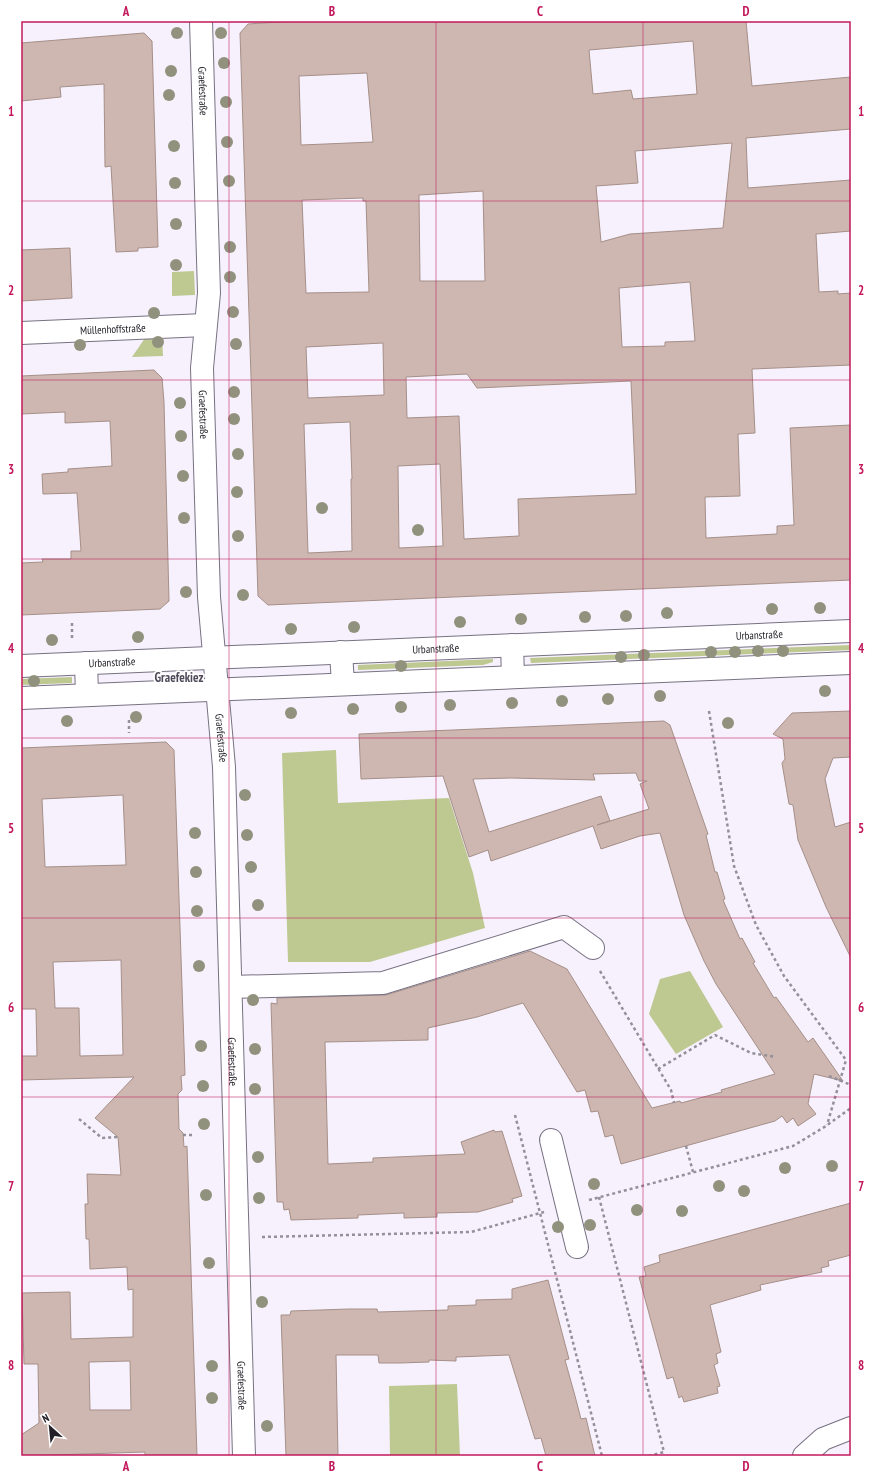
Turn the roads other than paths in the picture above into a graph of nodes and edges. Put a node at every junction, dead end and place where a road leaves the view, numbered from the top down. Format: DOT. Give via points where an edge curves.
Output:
graph roads {
  1 [pos="201,21"];
  2 [pos="205,325"];
  3 [pos="21,333"];
  4 [pos="851,631"];
  5 [pos="512,645"];
  6 [pos="341,652"];
  7 [pos="214,657"];
  8 [pos="86,663"];
  9 [pos="851,663"];
  10 [pos="21,666"];
  11 [pos="513,677"];
  12 [pos="343,684"];
  13 [pos="217,690"];
  14 [pos="88,696"];
  15 [pos="21,698"];
  16 [pos="594,948"];
  17 [pos="231,987"];
  18 [pos="551,1140"];
  19 [pos="577,1247"];
  20 [pos="851,1428"];
  21 [pos="244,1456"];
  22 [pos="804,1456"];
  1 -- 2 [label="main road, Graefestraße" via="209,293"];
  2 -- 3 [label="main road, Müllenhoffstraße"];
  2 -- 7 [label="main road, Graefestraße" via="202,368 209,597"];
  4 -- 5 [label="main road, Urbanstraße"];
  5 -- 6 [label="main road, Urbanstraße"];
  5 -- 11 [label="main road"];
  6 -- 7 [label="main road, Urbanstraße"];
  6 -- 12 [label="main road"];
  7 -- 8 [label="main road, Urbanstraße"];
  7 -- 13 [label="main road, Graefestraße"];
  8 -- 10 [label="main road, Urbanstraße"];
  8 -- 14 [label="main road"];
  9 -- 11 [label="main road"];
  11 -- 12 [label="main road"];
  12 -- 13 [label="main road"];
  13 -- 14 [label="main road"];
  13 -- 17 [label="main road, Graefestraße" via="224,767"];
  14 -- 15 [label="main road"];
  16 -- 17 [label="main road" via="564,927 383,983"];
  17 -- 21 [label="main road, Graefestraße"];
  18 -- 19 [label="main road"];
  20 -- 22 [label="main road" via="823,1439"];
}
